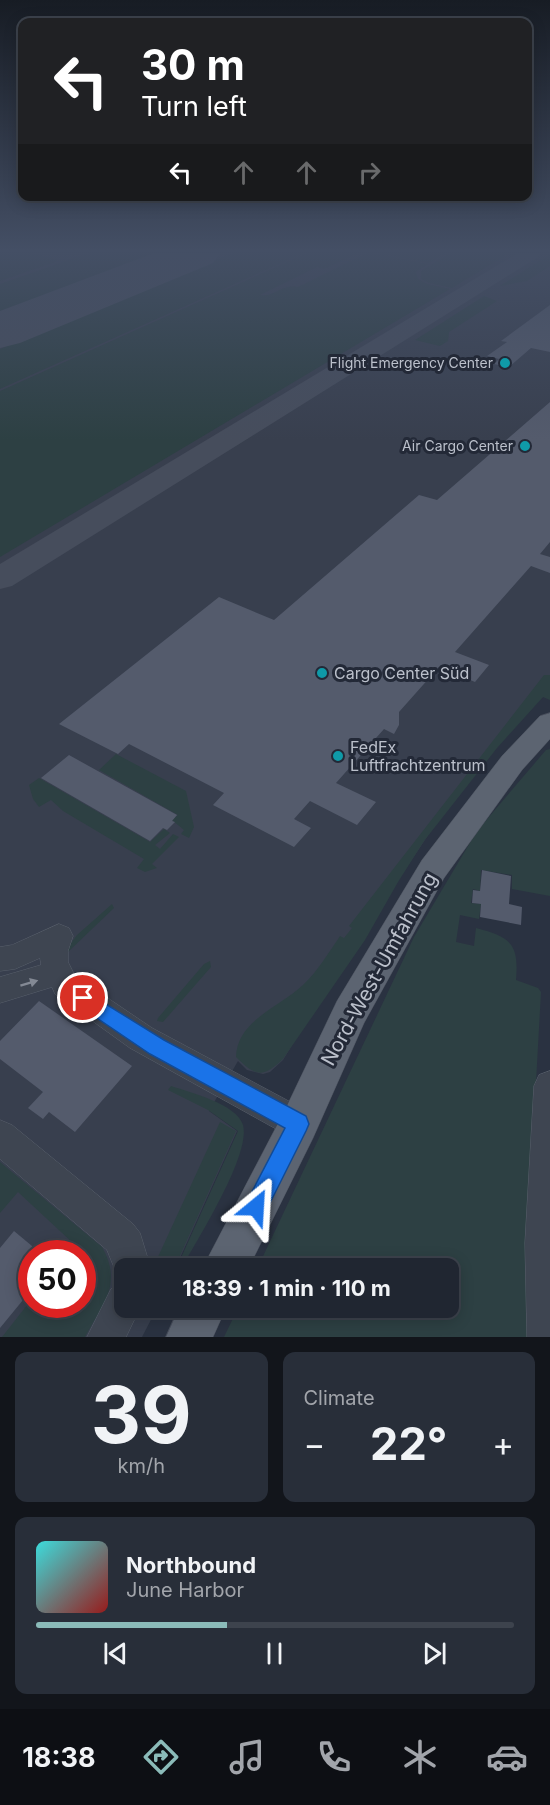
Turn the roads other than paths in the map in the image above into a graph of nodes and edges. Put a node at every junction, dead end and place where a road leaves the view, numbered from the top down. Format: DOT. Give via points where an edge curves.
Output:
graph roads {
  1 [pos="550,724"];
  2 [pos="0,959"];
  3 [pos="58,973"];
  4 [pos="0,990"];
  5 [pos="550,1086"];
  6 [pos="299,1124"];
  7 [pos="0,1137"];
  8 [pos="130,1258"];
  9 [pos="230,1258"];
  10 [pos="116,1318"];
  11 [pos="198,1318"];
  12 [pos="106,1337"];
  13 [pos="189,1337"];
  14 [pos="546,1337"];
  1 -- 6 [label="main road, Nord-West-Umfahrung" via="512,763 433,869 350,1013"];
  2 -- 3 [label="street" via="15,957 59,936 54,951"];
  4 -- 3 [label="street, one-way"];
  3 -- 6 [label="street" via="65,985 141,1038"];
  5 -- 14 [label="street" via="543,1243"];
  6 -- 9 [label="main road, Nord-West-Umfahrung"];
  7 -- 8 [label="street" via="120,1237"];
  10 -- 12 [label="street"];
  11 -- 13 [label="main road"];
}
